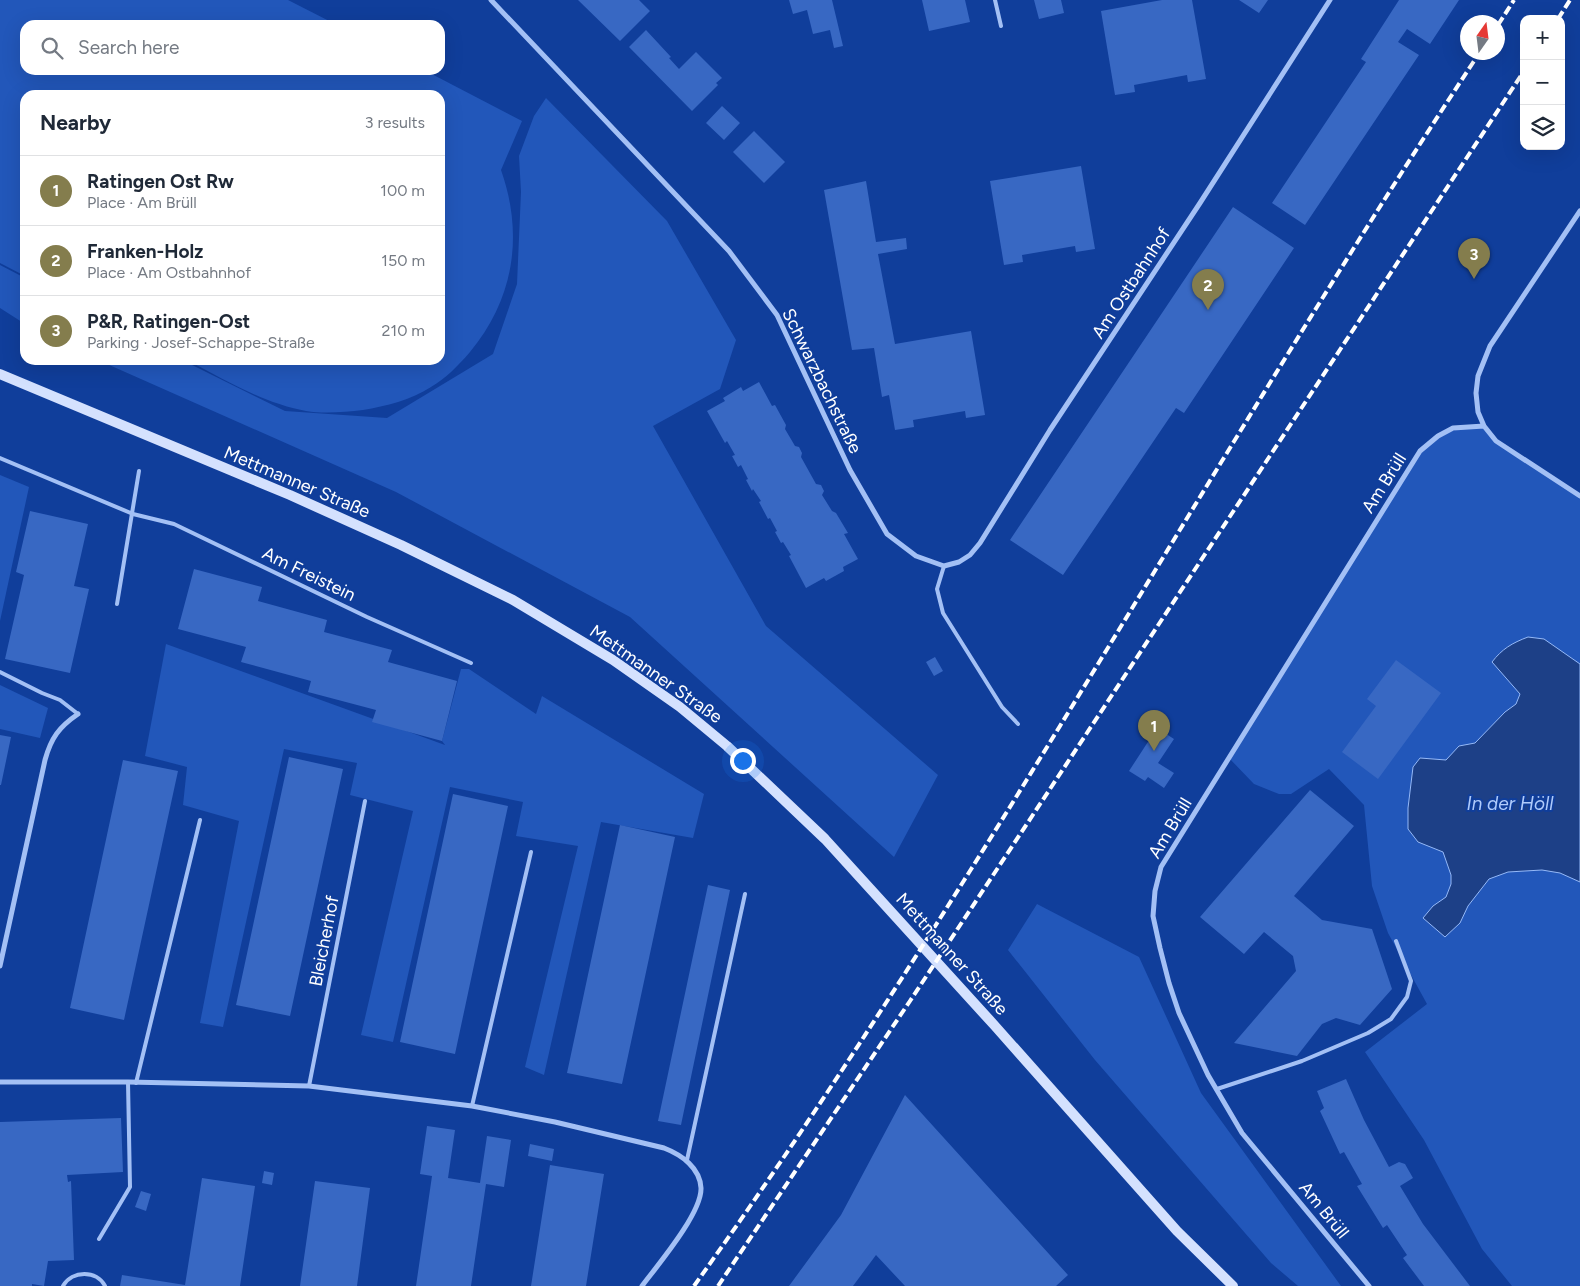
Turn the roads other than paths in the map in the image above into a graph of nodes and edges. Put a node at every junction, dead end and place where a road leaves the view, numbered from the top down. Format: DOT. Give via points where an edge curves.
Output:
graph roads {
  1 [pos="491,0"];
  2 [pos="995,0"];
  3 [pos="1330,0"];
  4 [pos="1001,26"];
  5 [pos="1580,211"];
  6 [pos="0,374"];
  7 [pos="1484,426"];
  8 [pos="0,458"];
  9 [pos="139,471"];
  10 [pos="1580,496"];
  11 [pos="133,514"];
  12 [pos="944,566"];
  13 [pos="118,604"];
  14 [pos="471,663"];
  15 [pos="0,672"];
  16 [pos="78,714"];
  17 [pos="1018,724"];
  18 [pos="365,800"];
  19 [pos="200,820"];
  20 [pos="531,852"];
  21 [pos="746,894"];
  22 [pos="1396,941"];
  23 [pos="0,966"];
  24 [pos="0,1082"];
  25 [pos="128,1082"];
  26 [pos="136,1082"];
  27 [pos="310,1086"];
  28 [pos="1217,1088"];
  29 [pos="472,1106"];
  30 [pos="687,1160"];
  31 [pos="99,1238"];
  32 [pos="63,1286"];
  33 [pos="105,1286"];
  34 [pos="642,1286"];
  35 [pos="1233,1286"];
  36 [pos="1369,1286"];
  1 -- 12 [label="street, Schwarzbachstraße" via="729,251 776,316 850,470 887,534 916,556"];
  2 -- 4 [label="lane"];
  3 -- 12 [label="street, Am Ostbahnhof" via="980,543 970,555"];
  5 -- 7 [label="street" via="1490,346 1478,376 1476,394"];
  6 -- 35 [label="main road, Mettmanner Straße" via="401,545 513,600 613,660 680,707 727,746 825,839 1177,1231"];
  7 -- 10 [label="street" via="1496,441"];
  7 -- 28 [label="street, Am Brüll" via="1453,428 1420,451 1161,867 1153,916 1169,983 1179,1013"];
  8 -- 11 [label="lane, Am Freistein"];
  9 -- 11 [label="lane"];
  11 -- 13 [label="lane"];
  11 -- 14 [label="lane, Am Freistein" via="174,524"];
  12 -- 17 [label="lane" via="937,589 943,613 1002,707"];
  15 -- 16 [label="lane" via="60,700"];
  16 -- 23 [label="street" via="50,742"];
  18 -- 27 [label="lane, Bleicherhof"];
  19 -- 26 [label="lane"];
  20 -- 29 [label="lane"];
  21 -- 30 [label="lane"];
  22 -- 28 [label="lane" via="1410,981 1407,997 1391,1019 1368,1033 1302,1061"];
  24 -- 25 [label="street"];
  25 -- 26 [label="street"];
  25 -- 31 [label="lane" via="130,1187"];
  26 -- 27 [label="street"];
  27 -- 29 [label="street"];
  28 -- 36 [label="street, Am Brüll" via="1242,1133"];
  29 -- 30 [label="street" via="664,1148"];
  30 -- 34 [label="street" via="698,1176 701,1190 694,1212"];
  32 -- 33 [label="lane" via="77,1274 90,1274 103,1281"];
}
